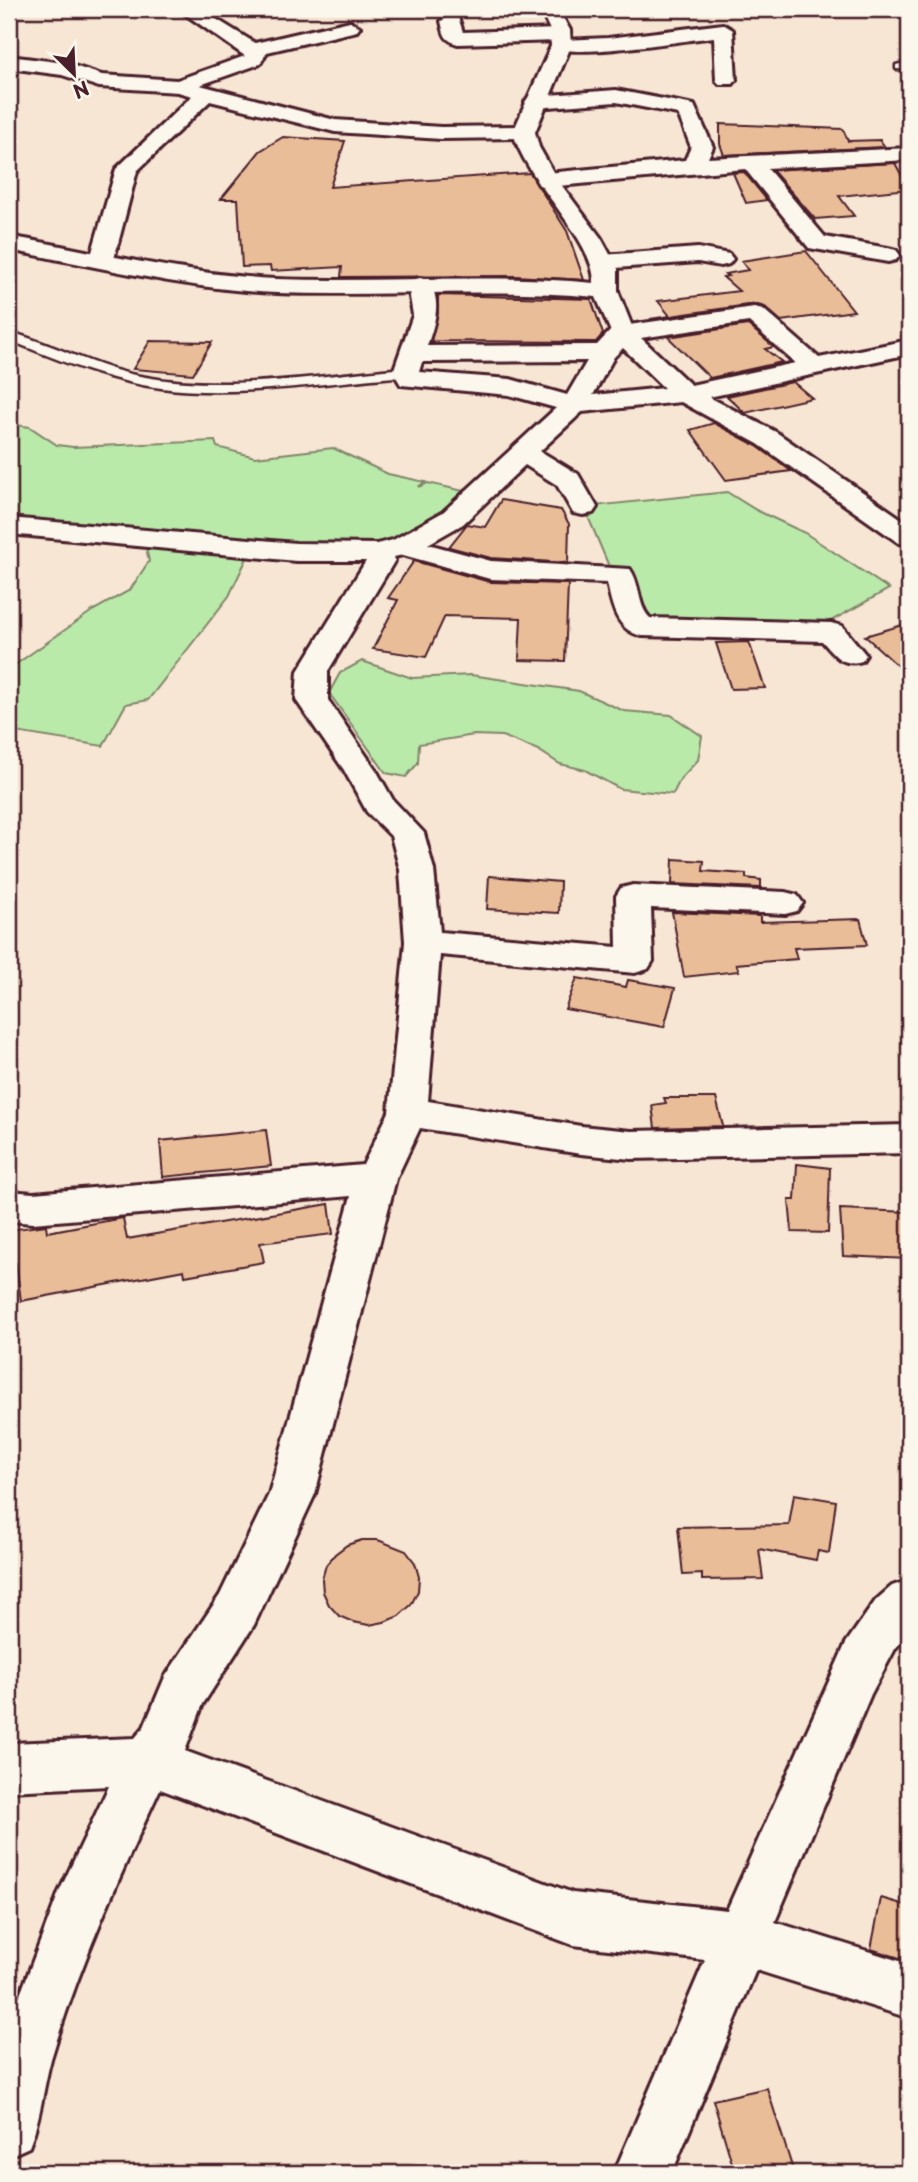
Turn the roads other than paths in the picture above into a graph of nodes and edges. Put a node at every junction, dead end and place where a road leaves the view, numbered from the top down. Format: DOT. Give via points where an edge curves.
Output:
graph roads {
  1 [pos="549,9"];
  2 [pos="195,14"];
  3 [pos="451,21"];
  4 [pos="225,23"];
  5 [pos="350,27"];
  6 [pos="195,40"];
  7 [pos="561,41"];
  8 [pos="252,50"];
  9 [pos="9,62"];
  10 [pos="726,80"];
  11 [pos="179,86"];
  12 [pos="207,93"];
  13 [pos="535,102"];
  14 [pos="524,132"];
  15 [pos="909,154"];
  16 [pos="751,162"];
  17 [pos="694,166"];
  18 [pos="547,180"];
  19 [pos="9,243"];
  20 [pos="888,255"];
  21 [pos="102,258"];
  22 [pos="721,259"];
  23 [pos="602,262"];
  24 [pos="421,285"];
  25 [pos="606,291"];
  26 [pos="9,336"];
  27 [pos="617,340"];
  28 [pos="909,348"];
  29 [pos="409,363"];
  30 [pos="813,366"];
  31 [pos="685,394"];
  32 [pos="574,405"];
  33 [pos="522,452"];
  34 [pos="583,507"];
  35 [pos="9,526"];
  36 [pos="909,537"];
  37 [pos="391,550"];
  38 [pos="851,655"];
  39 [pos="785,903"];
  40 [pos="423,942"];
  41 [pos="408,1112"];
  42 [pos="909,1139"];
  43 [pos="376,1178"];
  44 [pos="9,1206"];
  45 [pos="909,1601"];
  46 [pos="147,1761"];
  47 [pos="9,1767"];
  48 [pos="740,1938"];
  49 [pos="909,1991"];
  50 [pos="9,2127"];
  51 [pos="643,2173"];
  1 -- 7 [label="street"];
  2 -- 4 [label="street"];
  3 -- 7 [label="street" via="458,37"];
  4 -- 6 [label="street"];
  4 -- 8 [label="street"];
  5 -- 8 [label="street"];
  7 -- 10 [label="street" via="608,44 723,30"];
  7 -- 13 [label="street"];
  8 -- 11 [label="street" via="257,53 253,60"];
  9 -- 11 [label="street" via="65,69 99,81"];
  11 -- 12 [label="street"];
  12 -- 14 [label="street" via="335,126 441,133"];
  12 -- 21 [label="street" via="127,169"];
  13 -- 14 [label="street"];
  13 -- 17 [label="street" via="616,96 687,109 702,147"];
  14 -- 18 [label="street"];
  15 -- 16 [label="street"];
  16 -- 17 [label="street"];
  16 -- 20 [label="street" via="817,243"];
  17 -- 18 [label="street"];
  18 -- 23 [label="street"];
  19 -- 21 [label="street"];
  21 -- 24 [label="street" via="219,281 276,286"];
  22 -- 23 [label="street" via="698,255"];
  23 -- 25 [label="street"];
  24 -- 25 [label="street" via="542,285"];
  24 -- 29 [label="street" via="425,315"];
  25 -- 27 [label="street"];
  26 -- 29 [label="lane" via="131,378 181,386 229,386"];
  27 -- 29 [label="street"];
  27 -- 30 [label="street" via="754,314"];
  27 -- 31 [label="street"];
  27 -- 32 [label="street"];
  28 -- 30 [label="street"];
  29 -- 32 [label="street" via="410,380 510,387"];
  30 -- 31 [label="street"];
  31 -- 32 [label="street"];
  31 -- 36 [label="street" via="767,438"];
  32 -- 33 [label="street"];
  33 -- 34 [label="street" via="568,480"];
  33 -- 37 [label="street" via="453,518"];
  35 -- 37 [label="street" via="296,552"];
  37 -- 38 [label="street" via="490,570 620,575 629,614 642,627 831,632"];
  37 -- 40 [label="street" via="313,671 312,700 379,805 407,833 417,870"];
  39 -- 40 [label="street" via="633,896 635,961"];
  40 -- 41 [label="street"];
  41 -- 42 [label="street" via="631,1145"];
  41 -- 43 [label="street"];
  43 -- 44 [label="street" via="33,1209"];
  43 -- 46 [label="street" via="292,1494 237,1611 182,1693 164,1741"];
  45 -- 48 [label="street" via="900,1606 867,1651"];
  46 -- 47 [label="street"];
  46 -- 48 [label="street" via="573,1919"];
  46 -- 50 [label="street" via="85,1892 23,2060"];
  48 -- 49 [label="street"];
  48 -- 51 [label="street"];
}
